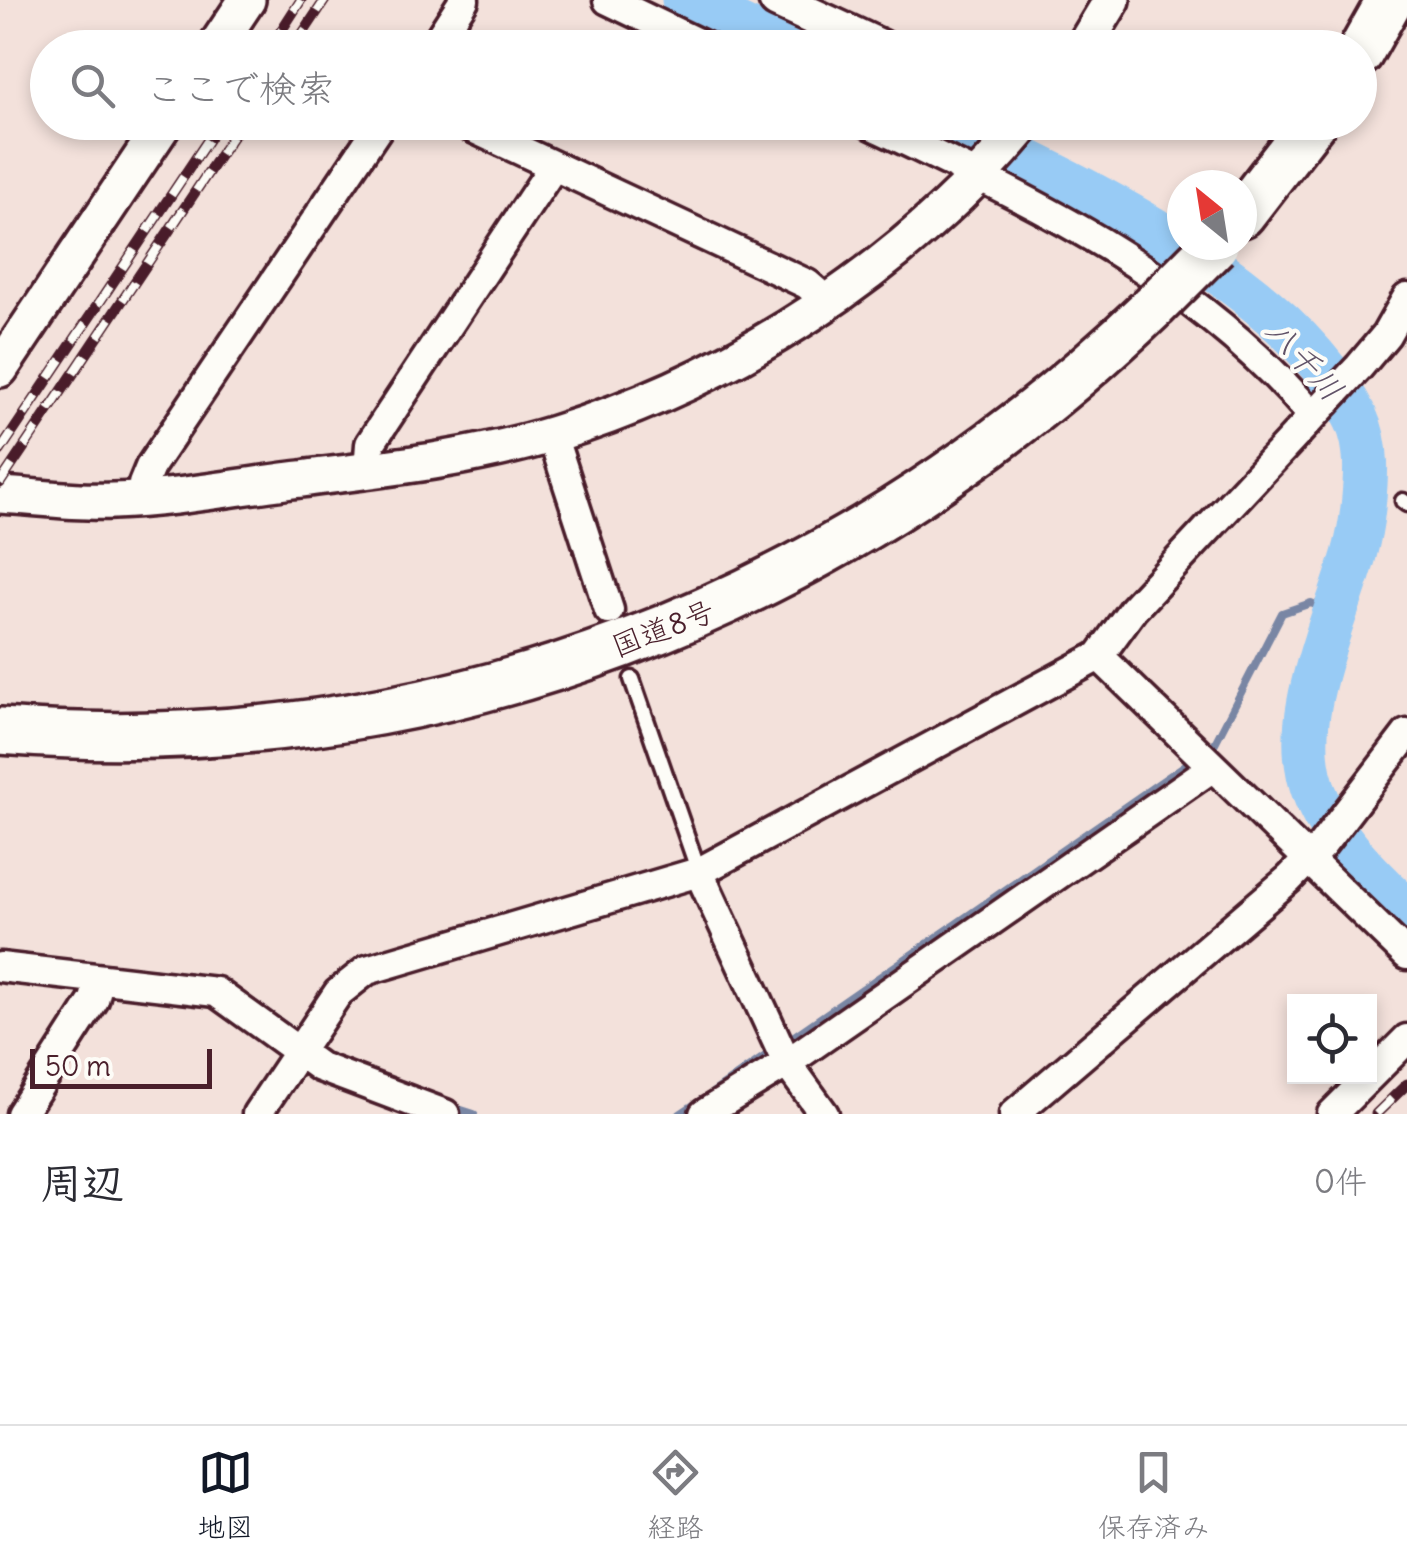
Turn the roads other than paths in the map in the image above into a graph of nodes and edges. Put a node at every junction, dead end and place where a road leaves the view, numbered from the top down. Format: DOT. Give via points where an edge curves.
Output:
graph roads {
  1 [pos="247,0"];
  2 [pos="464,0"];
  3 [pos="608,0"];
  4 [pos="777,0"];
  5 [pos="1112,0"];
  6 [pos="1390,0"];
  7 [pos="228,30"];
  8 [pos="445,30"];
  9 [pos="670,30"];
  10 [pos="842,30"];
  11 [pos="1094,30"];
  12 [pos="1373,30"];
  13 [pos="153,140"];
  14 [pos="370,140"];
  15 [pos="497,140"];
  16 [pos="904,140"];
  17 [pos="1013,140"];
  18 [pos="1298,140"];
  19 [pos="553,167"];
  20 [pos="981,177"];
  21 [pos="1257,194"];
  22 [pos="1200,260"];
  23 [pos="1407,298"];
  24 [pos="828,302"];
  25 [pos="0,370"];
  26 [pos="1312,415"];
  27 [pos="552,434"];
  28 [pos="368,470"];
  29 [pos="0,495"];
  30 [pos="144,498"];
  31 [pos="609,610"];
  32 [pos="1100,656"];
  33 [pos="632,679"];
  34 [pos="0,731"];
  35 [pos="1407,734"];
  36 [pos="1210,769"];
  37 [pos="1314,853"];
  38 [pos="699,872"];
  39 [pos="1407,955"];
  40 [pos="0,967"];
  41 [pos="99,981"];
  42 [pos="1407,1039"];
  43 [pos="298,1055"];
  44 [pos="787,1063"];
  45 [pos="20,1114"];
  46 [pos="257,1114"];
  47 [pos="445,1114"];
  48 [pos="704,1114"];
  49 [pos="824,1114"];
  50 [pos="1014,1114"];
  51 [pos="1332,1114"];
  1 -- 7 [label="street"];
  2 -- 8 [label="street"];
  3 -- 9 [label="street"];
  4 -- 10 [label="street"];
  5 -- 11 [label="street"];
  6 -- 12 [label="highway"];
  13 -- 25 [label="street"];
  14 -- 30 [label="street" via="150,467"];
  15 -- 19 [label="street"];
  16 -- 20 [label="street"];
  17 -- 20 [label="street"];
  18 -- 21 [label="highway"];
  19 -- 24 [label="street" via="807,284"];
  19 -- 28 [label="street" via="370,444"];
  20 -- 24 [label="street"];
  20 -- 26 [label="street" via="1146,268 1226,328"];
  22 -- 34 [label="highway, 国道8号, bridge" via="1020,425 822,555 738,600 458,694 247,732 180,737"];
  23 -- 26 [label="street" via="1377,346"];
  24 -- 27 [label="street" via="671,391"];
  26 -- 32 [label="street" via="1132,610"];
  27 -- 28 [label="street"];
  27 -- 31 [label="street"];
  28 -- 30 [label="street"];
  29 -- 30 [label="street"];
  32 -- 36 [label="street"];
  32 -- 38 [label="street"];
  33 -- 38 [label="lane"];
  35 -- 37 [label="street"];
  36 -- 37 [label="street"];
  36 -- 44 [label="street"];
  37 -- 39 [label="street"];
  37 -- 50 [label="street"];
  38 -- 43 [label="street" via="380,964 338,993"];
  38 -- 44 [label="street"];
  40 -- 41 [label="street"];
  41 -- 43 [label="street" via="216,992"];
  41 -- 45 [label="street" via="94,1000"];
  42 -- 51 [label="street"];
  43 -- 46 [label="street"];
  43 -- 47 [label="street"];
  44 -- 48 [label="street"];
  44 -- 49 [label="street"];
}
